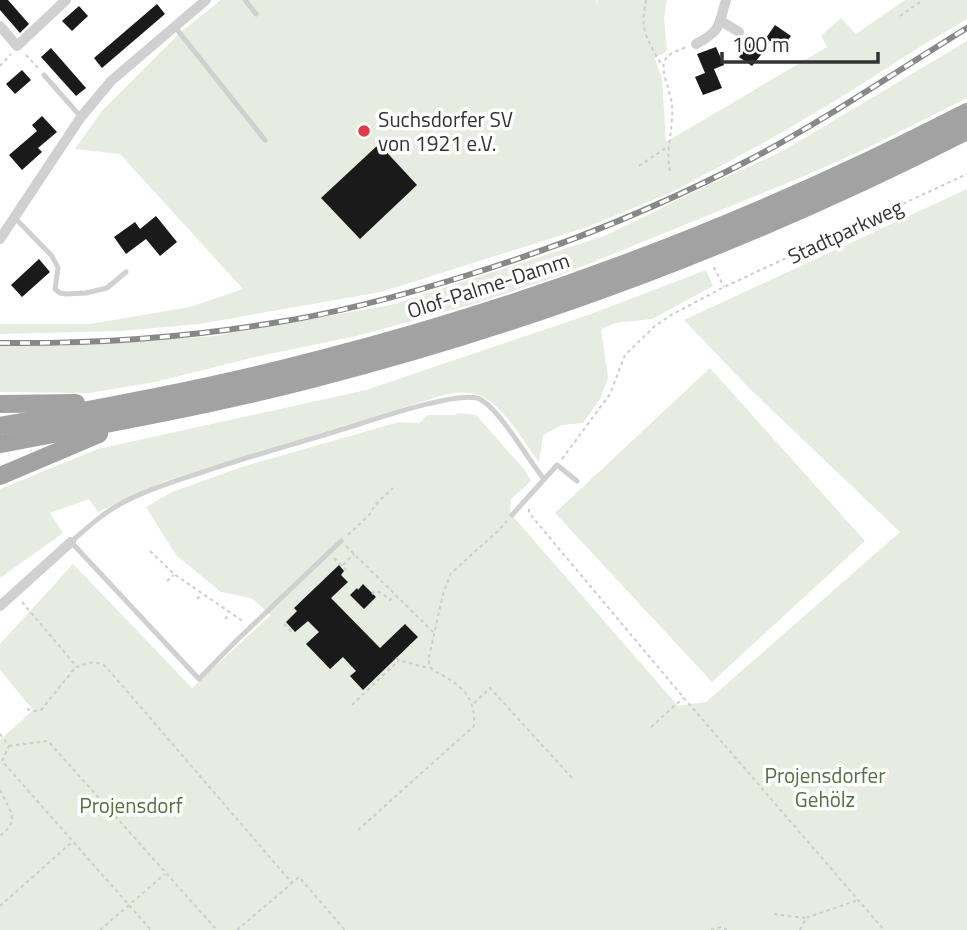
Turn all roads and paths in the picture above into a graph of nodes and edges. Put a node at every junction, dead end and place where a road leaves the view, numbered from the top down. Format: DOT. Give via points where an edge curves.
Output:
graph roads {
  1 [pos="65,0"];
  2 [pos="206,0"];
  3 [pos="244,0"];
  4 [pos="646,0"];
  5 [pos="726,0"];
  6 [pos="923,0"];
  7 [pos="256,14"];
  8 [pos="900,16"];
  9 [pos="721,21"];
  10 [pos="0,26"];
  11 [pos="175,27"];
  12 [pos="738,32"];
  13 [pos="696,44"];
  14 [pos="17,46"];
  15 [pos="663,65"];
  16 [pos="0,66"];
  17 [pos="44,75"];
  18 [pos="967,111"];
  19 [pos="81,117"];
  20 [pos="967,131"];
  21 [pos="265,140"];
  22 [pos="668,146"];
  23 [pos="639,166"];
  24 [pos="670,171"];
  25 [pos="967,174"];
  26 [pos="14,217"];
  27 [pos="0,239"];
  28 [pos="714,267"];
  29 [pos="126,272"];
  30 [pos="724,288"];
  31 [pos="0,404"];
  32 [pos="146,408"];
  33 [pos="0,426"];
  34 [pos="0,444"];
  35 [pos="557,465"];
  36 [pos="0,476"];
  37 [pos="544,479"];
  38 [pos="578,481"];
  39 [pos="393,488"];
  40 [pos="528,497"];
  41 [pos="512,515"];
  42 [pos="341,541"];
  43 [pos="71,542"];
  44 [pos="150,551"];
  45 [pos="329,553"];
  46 [pos="354,554"];
  47 [pos="342,566"];
  48 [pos="346,570"];
  49 [pos="174,574"];
  50 [pos="167,581"];
  51 [pos="14,593"];
  52 [pos="202,594"];
  53 [pos="372,594"];
  54 [pos="395,595"];
  55 [pos="197,599"];
  56 [pos="1,603"];
  57 [pos="230,613"];
  58 [pos="225,619"];
  59 [pos="284,624"];
  60 [pos="252,627"];
  61 [pos="292,632"];
  62 [pos="434,634"];
  63 [pos="429,666"];
  64 [pos="77,667"];
  65 [pos="684,698"];
  66 [pos="473,704"];
  67 [pos="352,705"];
  68 [pos="27,709"];
  69 [pos="651,727"];
  70 [pos="0,734"];
  71 [pos="9,746"];
  72 [pos="2,761"];
  73 [pos="0,765"];
  74 [pos="574,780"];
  75 [pos="0,790"];
  76 [pos="358,830"];
  77 [pos="0,836"];
  78 [pos="73,841"];
  79 [pos="166,873"];
  80 [pos="292,883"];
  81 [pos="858,900"];
  82 [pos="128,904"];
  83 [pos="0,905"];
  84 [pos="774,914"];
  85 [pos="806,918"];
  86 [pos="100,930"];
  87 [pos="151,930"];
  88 [pos="217,930"];
  89 [pos="237,930"];
  90 [pos="345,930"];
  91 [pos="711,930"];
  92 [pos="727,930"];
  93 [pos="800,930"];
  94 [pos="884,930"];
  1 -- 14 [label="street"];
  2 -- 11 [label="street"];
  3 -- 7 [label="lane"];
  4 -- 15 [label="path" via="643,31"];
  5 -- 9 [label="street"];
  6 -- 8 [label="path"];
  9 -- 12 [label="street"];
  9 -- 13 [label="street" via="712,35"];
  10 -- 14 [label="street"];
  11 -- 19 [label="street" via="111,81"];
  11 -- 21 [label="lane"];
  13 -- 15 [label="path" via="671,53"];
  14 -- 16 [label="path"];
  14 -- 17 [label="path"];
  15 -- 22 [label="path" via="671,94"];
  17 -- 19 [label="lane"];
  18 -- 32 [label="highway, Olof-Palme-Damm" via="740,217 557,287 431,329"];
  19 -- 26 [label="street"];
  20 -- 32 [label="highway, Olof-Palme-Damm" via="747,233 554,306 346,370"];
  22 -- 23 [label="path"];
  22 -- 24 [label="path"];
  25 -- 30 [label="path, Stadtparkweg"];
  26 -- 27 [label="street"];
  26 -- 29 [label="lane" via="52,256 58,268 55,289 60,293 107,288"];
  28 -- 30 [label="path"];
  30 -- 35 [label="path, Stadtparkweg" via="671,315 629,350 610,394"];
  31 -- 32 [label="highway"];
  32 -- 33 [label="highway, Olof-Palme-Damm"];
  32 -- 34 [label="highway, Olof-Palme-Damm"];
  32 -- 36 [label="highway"];
  35 -- 37 [label="lane"];
  35 -- 38 [label="lane"];
  37 -- 40 [label="lane"];
  37 -- 43 [label="lane" via="498,413 481,400 463,397 167,484 125,501"];
  39 -- 42 [label="path"];
  40 -- 41 [label="lane"];
  40 -- 65 [label="path" via="529,513"];
  41 -- 62 [label="path" via="452,573"];
  42 -- 45 [label="lane"];
  42 -- 46 [label="path"];
  43 -- 51 [label="street"];
  43 -- 60 [label="lane" via="199,679"];
  44 -- 49 [label="path"];
  45 -- 47 [label="path"];
  45 -- 60 [label="lane"];
  46 -- 47 [label="path"];
  46 -- 54 [label="path"];
  47 -- 48 [label="path"];
  49 -- 50 [label="path"];
  49 -- 52 [label="path"];
  51 -- 56 [label="street"];
  51 -- 64 [label="path"];
  52 -- 55 [label="path"];
  52 -- 57 [label="path"];
  53 -- 54 [label="path" via="382,593 390,600"];
  54 -- 62 [label="path"];
  57 -- 58 [label="path"];
  57 -- 60 [label="path"];
  59 -- 61 [label="path"];
  62 -- 63 [label="path"];
  63 -- 66 [label="path" via="466,693"];
  63 -- 67 [label="path" via="398,659"];
  64 -- 68 [label="path" via="41,710"];
  64 -- 80 [label="path" via="95,662 107,668"];
  65 -- 69 [label="path"];
  65 -- 81 [label="path"];
  66 -- 74 [label="path" via="490,688"];
  66 -- 76 [label="path" via="474,726"];
  70 -- 71 [label="path"];
  71 -- 72 [label="path"];
  71 -- 79 [label="path" via="48,741"];
  72 -- 73 [label="path"];
  72 -- 78 [label="path"];
  75 -- 77 [label="path" via="12,814 9,828"];
  78 -- 82 [label="path"];
  78 -- 83 [label="path"];
  79 -- 82 [label="path"];
  79 -- 88 [label="path"];
  80 -- 89 [label="path"];
  80 -- 90 [label="path" via="299,877"];
  81 -- 85 [label="path"];
  81 -- 94 [label="path"];
  82 -- 86 [label="path"];
  82 -- 87 [label="path"];
  84 -- 85 [label="path"];
  85 -- 93 [label="path"];
  91 -- 92 [label="path"];
}
